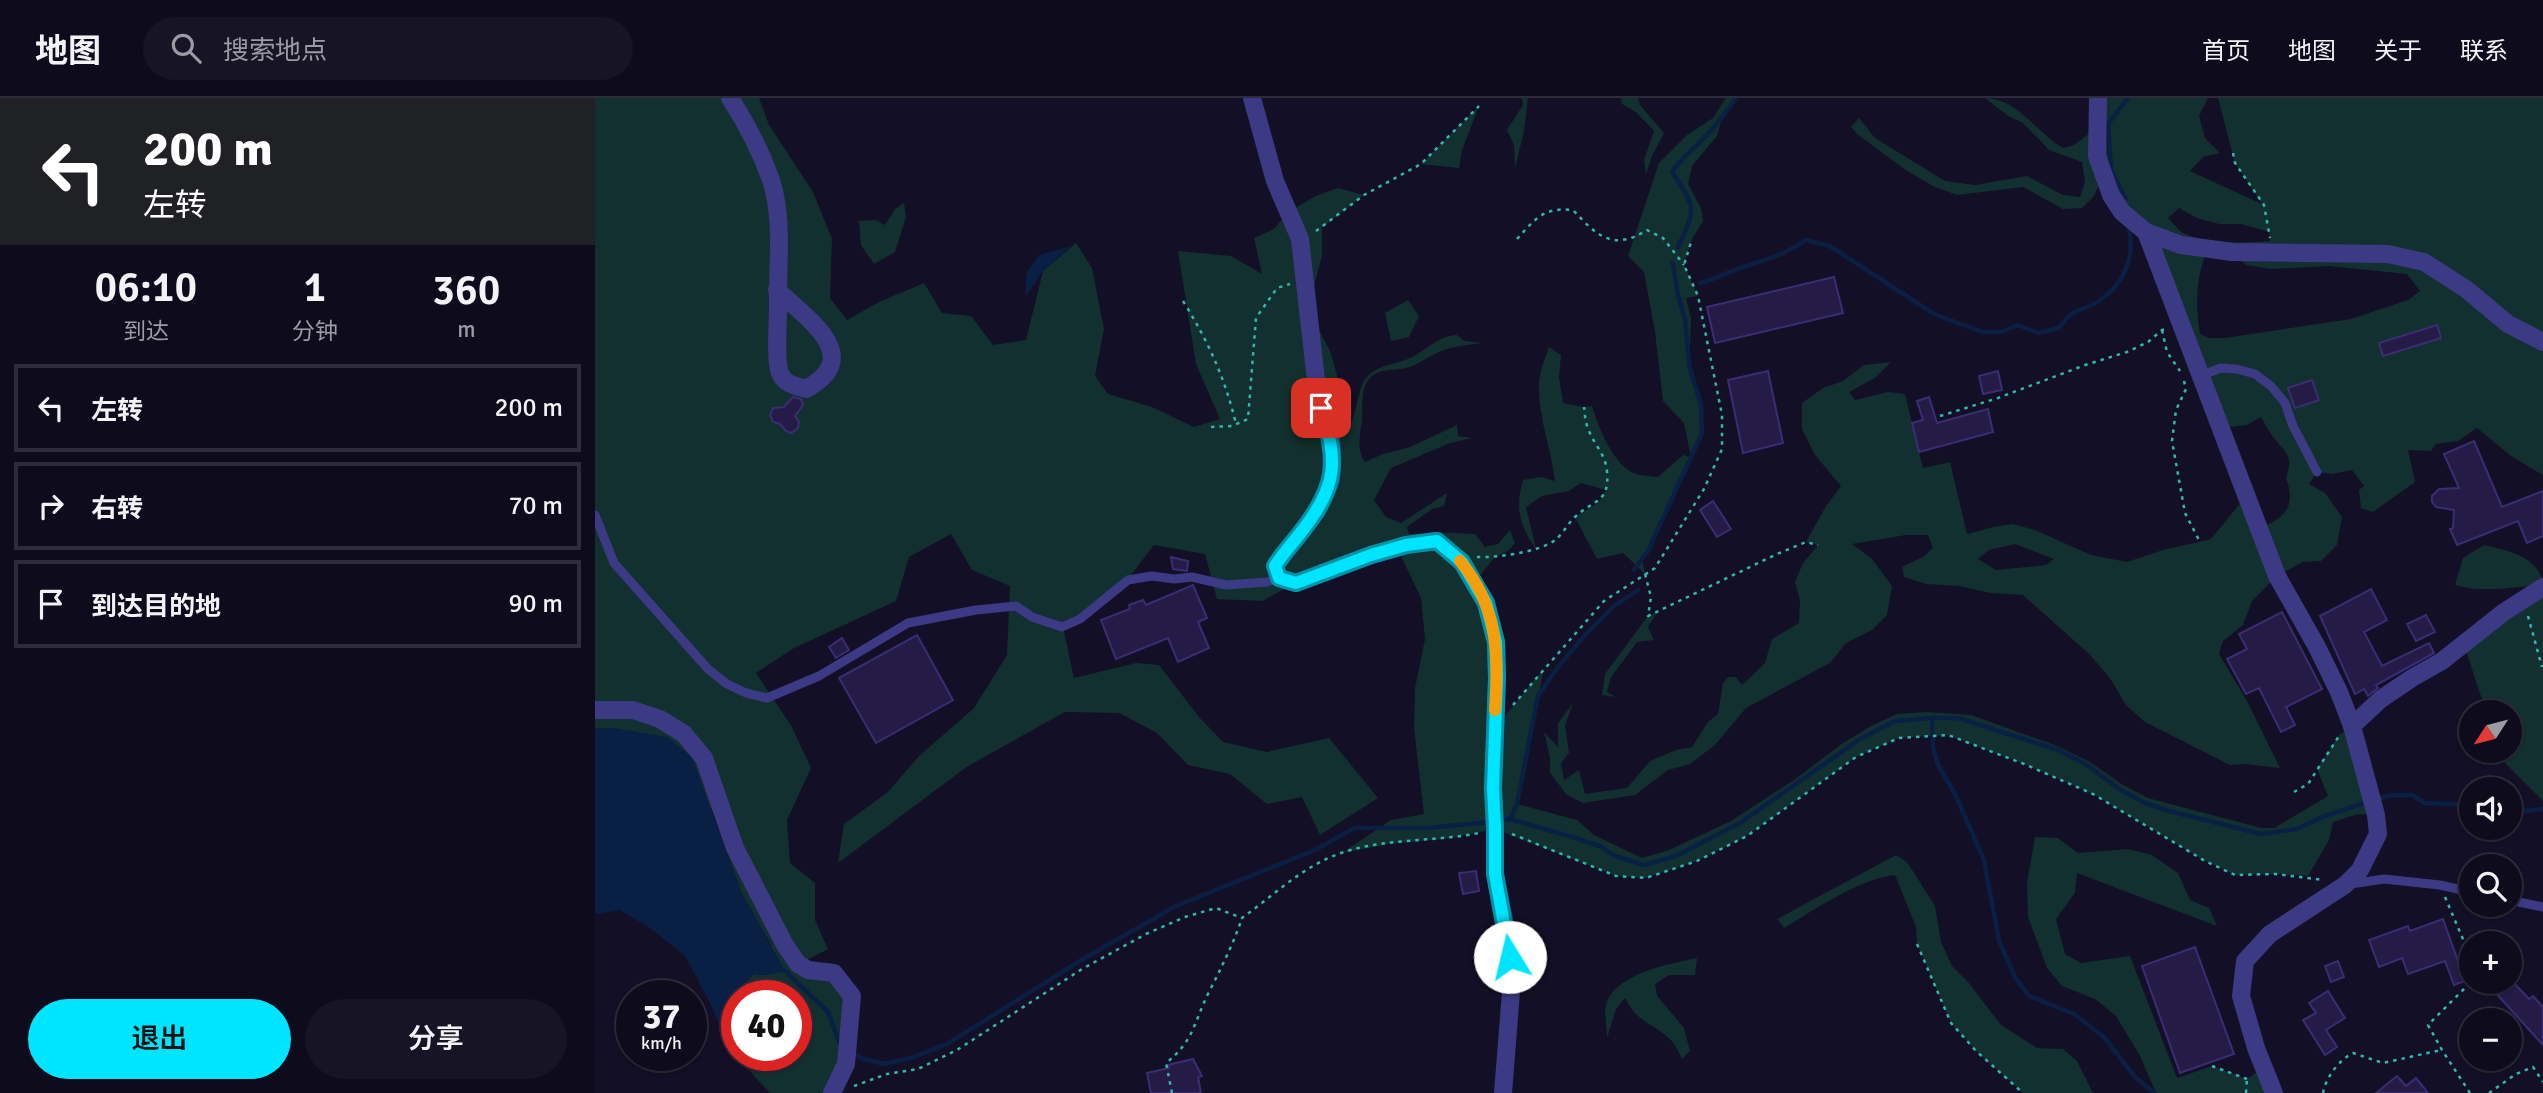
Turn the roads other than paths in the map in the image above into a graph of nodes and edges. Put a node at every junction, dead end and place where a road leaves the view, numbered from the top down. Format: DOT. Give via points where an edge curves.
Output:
graph roads {
  1 [pos="730,98"];
  2 [pos="1252,98"];
  3 [pos="2098,98"];
  4 [pos="2146,232"];
  5 [pos="777,290"];
  6 [pos="2543,342"];
  7 [pos="2200,376"];
  8 [pos="2317,472"];
  9 [pos="595,515"];
  10 [pos="1279,578"];
  11 [pos="2543,587"];
  12 [pos="595,710"];
  13 [pos="2353,726"];
  14 [pos="2346,885"];
  15 [pos="2459,889"];
  16 [pos="2522,902"];
  17 [pos="2543,906"];
  18 [pos="840,1091"];
  19 [pos="1503,1093"];
  20 [pos="2274,1093"];
  1 -- 5 [label="street" via="771,181 777,225"];
  2 -- 10 [label="street" via="1275,181 1300,239 1318,394 1332,444 1331,480 1317,510 1275,566"];
  3 -- 4 [label="street" via="2097,156 2111,195 2122,212"];
  4 -- 6 [label="street" via="2181,245 2232,253 2388,254 2424,262 2508,324"];
  4 -- 7 [label="street"];
  5 -- 5 [label="street" via="780,373 789,384 806,389 821,381 831,368 831,350 817,325"];
  7 -- 8 [label="lane" via="2236,369 2255,374 2271,387 2285,403"];
  7 -- 13 [label="street" via="2277,576 2317,647"];
  9 -- 10 [label="lane" via="614,563 708,668 727,684 767,698 819,676 908,623 1016,606 1062,627 1080,619 1128,580 1192,577 1226,585"];
  10 -- 19 [label="street" via="1296,583 1406,545 1437,541 1462,562 1486,603 1496,642 1495,874 1512,979"];
  11 -- 13 [label="street" via="2382,699"];
  12 -- 18 [label="street" via="633,710 660,719 684,734 703,758 735,848 785,945 808,970 834,973 852,996 850,1040"];
  13 -- 14 [label="street" via="2378,834 2360,870"];
  14 -- 15 [label="lane" via="2384,878"];
  14 -- 20 [label="street" via="2270,934 2245,961 2241,996"];
  16 -- 17 [label="lane"];
}
